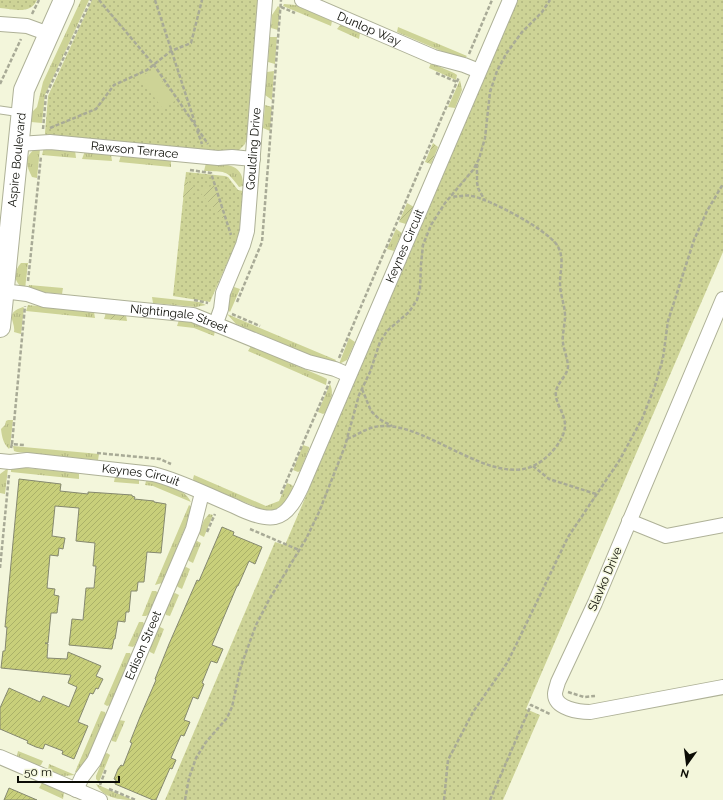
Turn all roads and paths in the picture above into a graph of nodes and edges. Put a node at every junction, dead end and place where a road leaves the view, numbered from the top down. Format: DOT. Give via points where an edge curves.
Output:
graph roads {
  1 [pos="39,0"];
  2 [pos="64,0"];
  3 [pos="91,0"];
  4 [pos="99,0"];
  5 [pos="155,0"];
  6 [pos="202,0"];
  7 [pos="266,0"];
  8 [pos="301,0"];
  9 [pos="492,0"];
  10 [pos="510,0"];
  11 [pos="550,0"];
  12 [pos="4,24"];
  13 [pos="25,29"];
  14 [pos="47,39"];
  15 [pos="171,51"];
  16 [pos="154,65"];
  17 [pos="463,69"];
  18 [pos="477,76"];
  19 [pos="0,84"];
  20 [pos="0,110"];
  21 [pos="22,113"];
  22 [pos="196,126"];
  23 [pos="19,138"];
  24 [pos="48,156"];
  25 [pos="212,158"];
  26 [pos="253,162"];
  27 [pos="477,163"];
  28 [pos="184,170"];
  29 [pos="723,184"];
  30 [pos="451,196"];
  31 [pos="485,201"];
  32 [pos="239,255"];
  33 [pos="3,296"];
  34 [pos="26,298"];
  35 [pos="723,299"];
  36 [pos="190,300"];
  37 [pos="204,302"];
  38 [pos="232,314"];
  39 [pos="211,321"];
  40 [pos="0,327"];
  41 [pos="267,329"];
  42 [pos="333,373"];
  43 [pos="347,380"];
  44 [pos="362,388"];
  45 [pos="392,427"];
  46 [pos="347,439"];
  47 [pos="12,444"];
  48 [pos="0,453"];
  49 [pos="128,456"];
  50 [pos="27,460"];
  51 [pos="0,461"];
  52 [pos="174,465"];
  53 [pos="533,466"];
  54 [pos="9,473"];
  55 [pos="596,494"];
  56 [pos="207,495"];
  57 [pos="278,500"];
  58 [pos="629,521"];
  59 [pos="723,525"];
  60 [pos="0,568"];
  61 [pos="723,687"];
  62 [pos="562,706"];
  63 [pos="0,757"];
  64 [pos="81,792"];
  65 [pos="100,800"];
  66 [pos="185,800"];
  67 [pos="444,800"];
  68 [pos="490,800"];
  1 -- 13 [label="path"];
  2 -- 14 [label="street, Aspire Boulevard"];
  3 -- 16 [label="path" via="46,95 42,131 96,109 114,85"];
  4 -- 16 [label="path"];
  5 -- 15 [label="path"];
  6 -- 15 [label="path" via="191,43"];
  7 -- 26 [label="street, Goulding Drive"];
  8 -- 17 [label="street, Dunlop Way"];
  9 -- 17 [label="path"];
  10 -- 18 [label="street, Keynes Circuit"];
  11 -- 27 [label="path" via="522,32 497,71 490,92 483,147"];
  12 -- 13 [label="street"];
  13 -- 14 [label="street"];
  13 -- 19 [label="path"];
  14 -- 21 [label="street, Aspire Boulevard" via="24,90"];
  15 -- 16 [label="path"];
  15 -- 22 [label="path"];
  16 -- 22 [label="path"];
  17 -- 18 [label="street, Dunlop Way"];
  17 -- 42 [label="path"];
  18 -- 43 [label="street, Keynes Circuit"];
  20 -- 21 [label="lane"];
  21 -- 23 [label="street, Aspire Boulevard"];
  22 -- 25 [label="path"];
  22 -- 25 [label="path"];
  23 -- 25 [label="street, Rawson Terrace"];
  23 -- 33 [label="street, Aspire Boulevard"];
  24 -- 34 [label="path" via="40,156"];
  25 -- 26 [label="street, Rawson Terrace" via="232,157"];
  26 -- 32 [label="street, Goulding Drive" via="247,231"];
  27 -- 30 [label="path"];
  27 -- 31 [label="path" via="478,188"];
  28 -- 32 [label="path" via="211,172"];
  29 -- 55 [label="path" via="694,240 668,321 656,386 642,419 619,461"];
  30 -- 31 [label="path" via="470,195"];
  30 -- 44 [label="path" via="425,238 417,300 382,337"];
  31 -- 53 [label="path" via="538,228 556,244 562,255 560,290 565,311 563,337 568,366 556,395 565,418 565,427 563,436 551,452"];
  32 -- 39 [label="street, Goulding Drive" via="223,293 221,309"];
  33 -- 34 [label="street, Nightingale Street"];
  33 -- 40 [label="street, Aspire Boulevard"];
  34 -- 39 [label="street, Nightingale Street" via="187,314"];
  34 -- 47 [label="path"];
  35 -- 58 [label="street, Slavko Drive"];
  36 -- 37 [label="path"];
  38 -- 41 [label="path"];
  39 -- 42 [label="street, Nightingale Street"];
  42 -- 43 [label="street, Nightingale Street"];
  42 -- 57 [label="path"];
  43 -- 56 [label="street, Keynes Circuit" via="291,517 282,524 265,523 248,512"];
  44 -- 45 [label="path" via="371,411"];
  44 -- 46 [label="path"];
  45 -- 46 [label="path" via="367,429"];
  45 -- 53 [label="path" via="421,435 495,467 511,470"];
  46 -- 66 [label="path" via="316,521 256,626 242,661 229,713 196,758"];
  48 -- 50 [label="street, Keynes Circuit"];
  49 -- 52 [label="path" via="160,459"];
  50 -- 51 [label="street, Keynes Circuit"];
  50 -- 56 [label="street, Keynes Circuit" via="154,474"];
  53 -- 55 [label="path" via="549,479"];
  54 -- 60 [label="path"];
  55 -- 67 [label="path" via="568,536 513,651 474,712 448,760"];
  56 -- 64 [label="street, Edison Street" via="94,761 91,780"];
  58 -- 59 [label="street" via="666,536"];
  58 -- 62 [label="street, Slavko Drive" via="558,682 555,695"];
  61 -- 62 [label="street" via="600,711 581,712"];
  62 -- 68 [label="path" via="556,716 531,706"];
  63 -- 64 [label="street"];
  64 -- 65 [label="street"];
}
